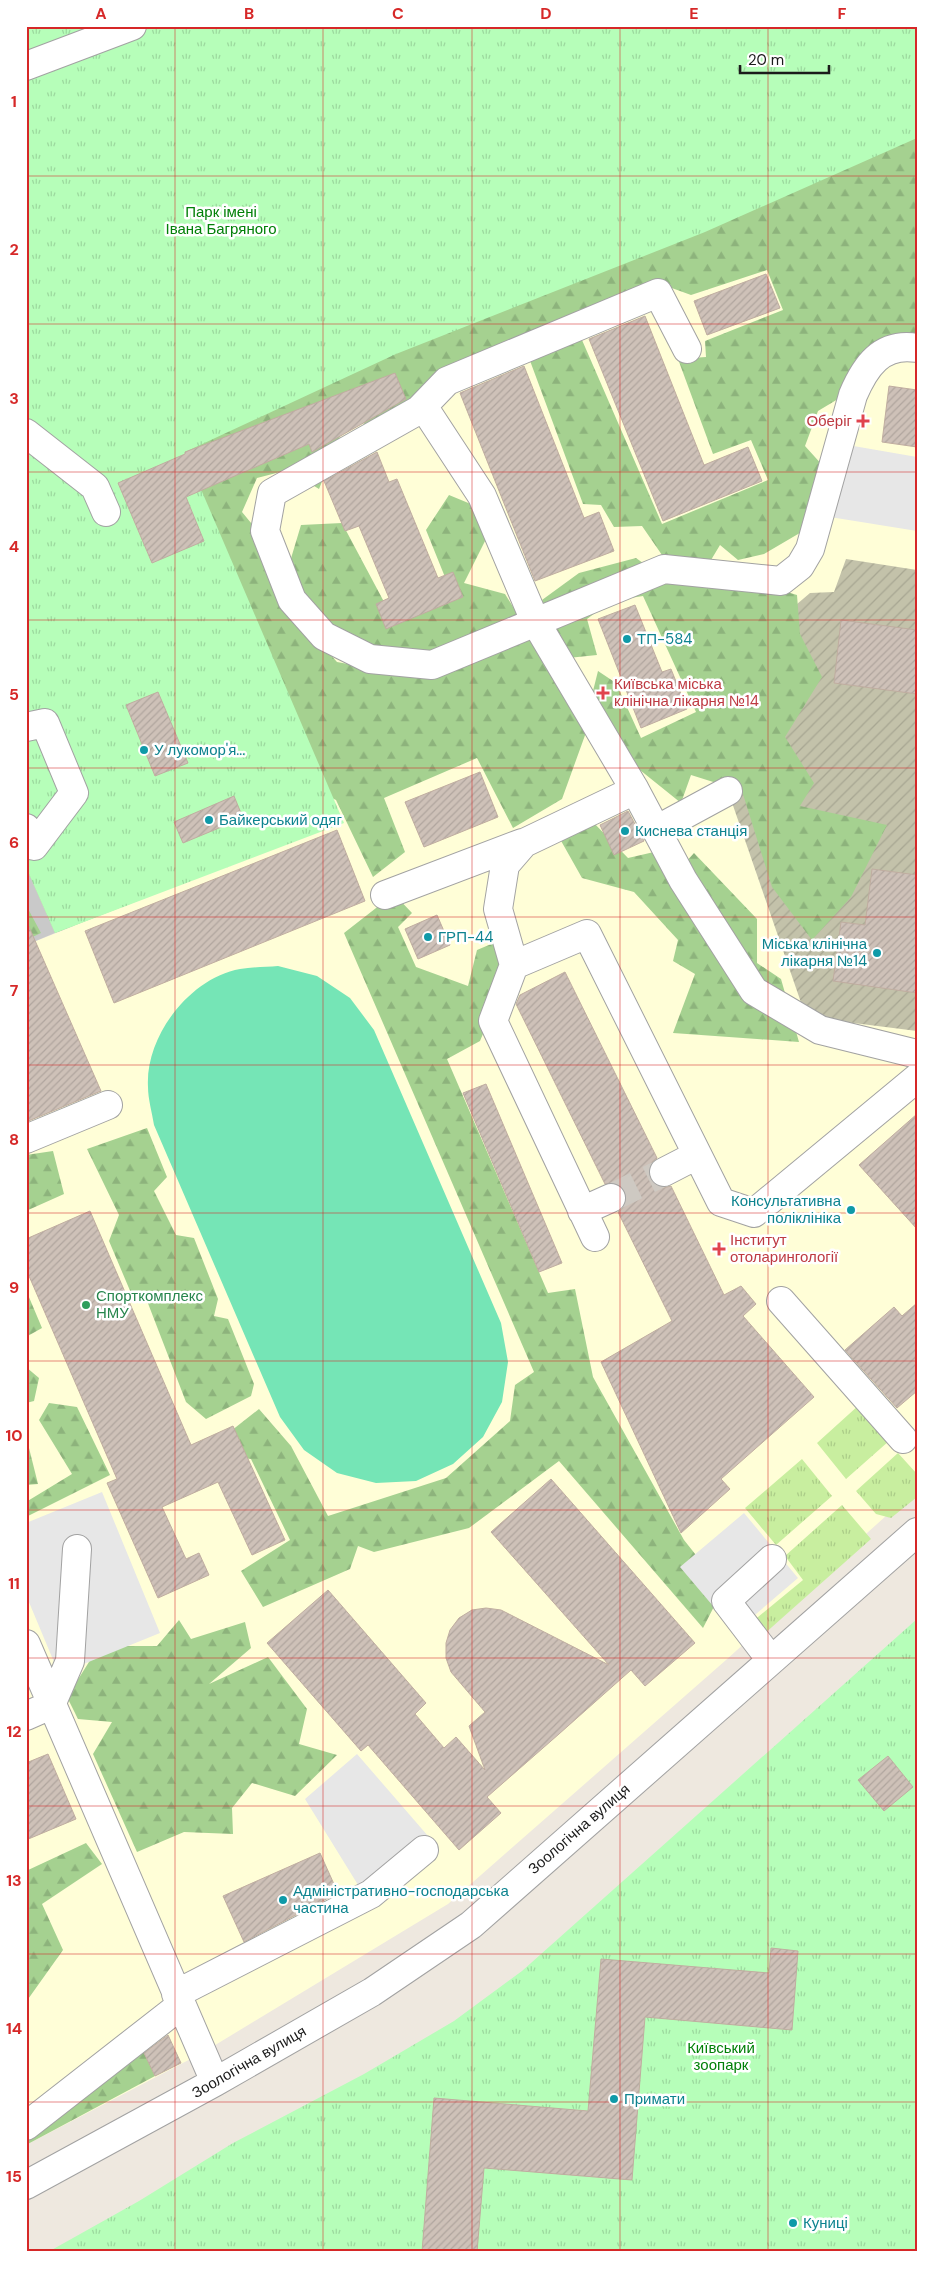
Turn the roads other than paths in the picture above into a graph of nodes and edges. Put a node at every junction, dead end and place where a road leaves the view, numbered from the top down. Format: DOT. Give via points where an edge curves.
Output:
graph roads {
  1 [pos="132,26"];
  2 [pos="26,66"];
  3 [pos="917,348"];
  4 [pos="687,349"];
  5 [pos="423,406"];
  6 [pos="26,433"];
  7 [pos="106,512"];
  8 [pos="535,621"];
  9 [pos="26,727"];
  10 [pos="635,790"];
  11 [pos="728,791"];
  12 [pos="26,828"];
  13 [pos="656,830"];
  14 [pos="524,843"];
  15 [pos="386,894"];
  16 [pos="514,965"];
  17 [pos="917,1054"];
  18 [pos="917,1078"];
  19 [pos="108,1105"];
  20 [pos="26,1139"];
  21 [pos="698,1155"];
  22 [pos="664,1172"];
  23 [pos="612,1198"];
  24 [pos="582,1211"];
  25 [pos="595,1237"];
  26 [pos="781,1301"];
  27 [pos="903,1440"];
  28 [pos="917,1532"];
  29 [pos="77,1550"];
  30 [pos="772,1559"];
  31 [pos="26,1644"];
  32 [pos="771,1660"];
  33 [pos="51,1705"];
  34 [pos="26,1716"];
  35 [pos="424,1850"];
  36 [pos="179,2000"];
  37 [pos="214,2082"];
  38 [pos="26,2126"];
  39 [pos="26,2185"];
  1 -- 2 [label="street"];
  3 -- 8 [label="street" via="907,346 890,350 876,358 863,372 853,395 810,549 800,566 780,581 664,568"];
  4 -- 5 [label="street" via="658,293 447,381"];
  5 -- 8 [label="street" via="482,496"];
  5 -- 8 [label="street" via="272,493 264,531 292,600 324,636 370,659 432,664"];
  6 -- 7 [label="street" via="95,487"];
  8 -- 10 [label="street"];
  9 -- 12 [label="street" via="45,723 74,793 34,846"];
  10 -- 13 [label="street"];
  10 -- 14 [label="street"];
  11 -- 13 [label="street"];
  13 -- 17 [label="street" via="683,880 754,991 820,1030"];
  14 -- 15 [label="street"];
  14 -- 16 [label="street" via="505,865 498,909"];
  16 -- 21 [label="street" via="586,934"];
  16 -- 24 [label="street" via="492,1021"];
  18 -- 21 [label="street" via="754,1213 721,1202"];
  19 -- 20 [label="street"];
  21 -- 22 [label="street"];
  23 -- 24 [label="street"];
  24 -- 25 [label="street"];
  26 -- 27 [label="street"];
  28 -- 32 [label="street, Зоологічна вулиця"];
  29 -- 33 [label="street" via="70,1661"];
  30 -- 32 [label="street" via="726,1601"];
  31 -- 33 [label="street"];
  32 -- 37 [label="street, Зоологічна вулиця" via="471,1925 372,1992"];
  33 -- 34 [label="street"];
  33 -- 36 [label="street"];
  35 -- 36 [label="street" via="370,1894"];
  36 -- 37 [label="street"];
  36 -- 38 [label="street"];
  37 -- 39 [label="street, Зоологічна вулиця"];
}
